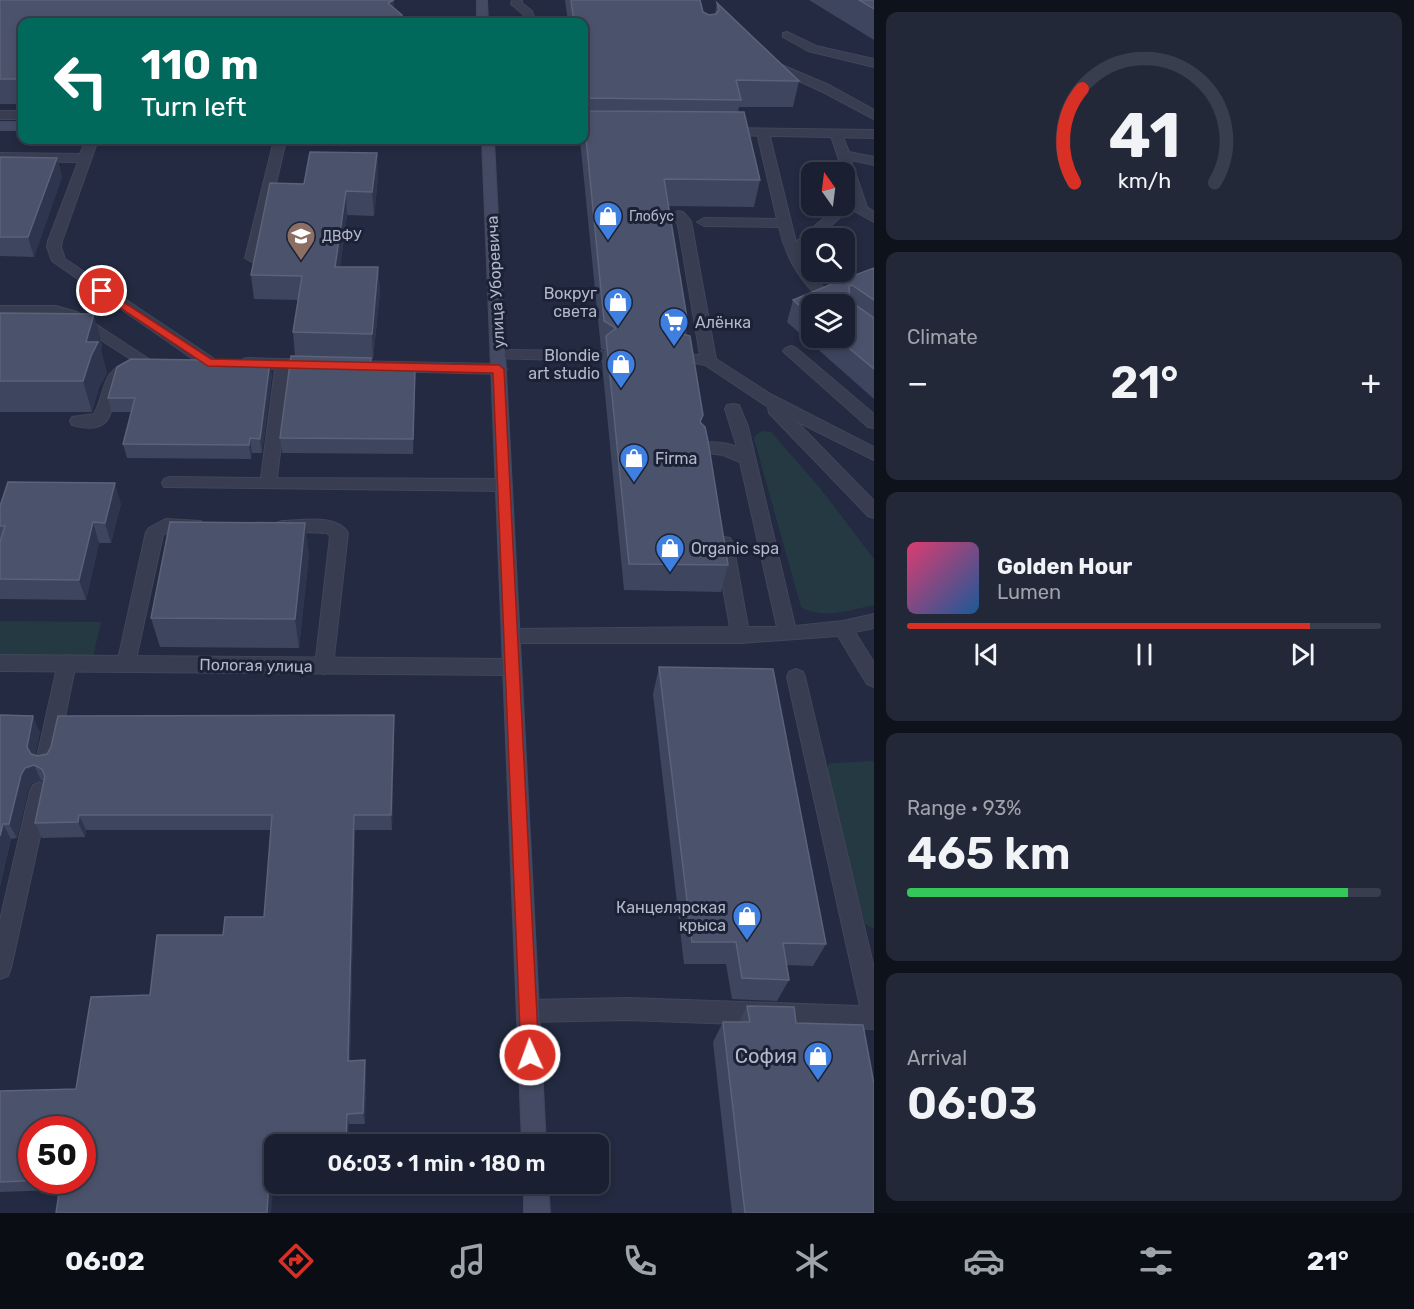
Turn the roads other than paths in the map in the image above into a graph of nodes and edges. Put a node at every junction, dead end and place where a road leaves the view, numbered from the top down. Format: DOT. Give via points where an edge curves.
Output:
graph roads {
  1 [pos="482,0"];
  2 [pos="517,0"];
  3 [pos="483,18"];
  4 [pos="530,18"];
  5 [pos="787,35"];
  6 [pos="760,60"];
  7 [pos="874,63"];
  8 [pos="0,115"];
  9 [pos="18,115"];
  10 [pos="874,115"];
  11 [pos="0,126"];
  12 [pos="18,126"];
  13 [pos="715,132"];
  14 [pos="763,133"];
  15 [pos="836,133"];
  16 [pos="874,134"];
  17 [pos="90,144"];
  18 [pos="279,144"];
  19 [pos="488,144"];
  20 [pos="843,156"];
  21 [pos="0,157"];
  22 [pos="85,158"];
  23 [pos="874,161"];
  24 [pos="856,197"];
  25 [pos="678,215"];
  26 [pos="874,218"];
  27 [pos="704,222"];
  28 [pos="785,223"];
  29 [pos="792,253"];
  30 [pos="252,258"];
  31 [pos="822,294"];
  32 [pos="0,311"];
  33 [pos="790,351"];
  34 [pos="602,356"];
  35 [pos="684,357"];
  36 [pos="709,361"];
  37 [pos="219,362"];
  38 [pos="498,362"];
  39 [pos="147,363"];
  40 [pos="283,364"];
  41 [pos="766,399"];
  42 [pos="733,409"];
  43 [pos="78,421"];
  44 [pos="874,423"];
  45 [pos="704,448"];
  46 [pos="874,454"];
  47 [pos="747,459"];
  48 [pos="171,483"];
  49 [pos="268,484"];
  50 [pos="504,485"];
  51 [pos="874,512"];
  52 [pos="721,525"];
  53 [pos="213,526"];
  54 [pos="260,526"];
  55 [pos="874,621"];
  56 [pos="843,628"];
  57 [pos="788,634"];
  58 [pos="511,636"];
  59 [pos="741,636"];
  60 [pos="0,663"];
  61 [pos="67,663"];
  62 [pos="126,664"];
  63 [pos="324,666"];
  64 [pos="512,667"];
  65 [pos="796,677"];
  66 [pos="874,679"];
  67 [pos="46,761"];
  68 [pos="39,791"];
  69 [pos="866,945"];
  70 [pos="0,968"];
  71 [pos="528,1011"];
  72 [pos="874,1017"];
  73 [pos="534,1134"];
  74 [pos="536,1194"];
  75 [pos="537,1213"];
  1 -- 3 [label="main road"];
  2 -- 4 [label="street"];
  5 -- 7 [label="street" via="812,50"];
  6 -- 10 [label="street"];
  8 -- 9 [label="street"];
  11 -- 12 [label="main road"];
  13 -- 14 [label="street"];
  14 -- 15 [label="street"];
  14 -- 28 [label="street"];
  15 -- 16 [label="street"];
  15 -- 20 [label="street"];
  17 -- 22 [label="street"];
  18 -- 30 [label="street"];
  19 -- 38 [label="main road, улица Уборевича"];
  20 -- 23 [label="street"];
  20 -- 24 [label="street"];
  21 -- 22 [label="street"];
  22 -- 37 [label="street" via="55,241 58,261"];
  24 -- 26 [label="street" via="861,209"];
  24 -- 29 [label="street"];
  25 -- 36 [label="street" via="685,225"];
  27 -- 28 [label="street"];
  28 -- 29 [label="street"];
  29 -- 31 [label="street"];
  32 -- 39 [label="street" via="56,311 72,315"];
  33 -- 44 [label="street"];
  34 -- 38 [label="street"];
  35 -- 36 [label="street"];
  36 -- 41 [label="street"];
  37 -- 39 [label="street"];
  37 -- 40 [label="street"];
  38 -- 40 [label="street"];
  38 -- 50 [label="main road, улица Уборевича"];
  39 -- 43 [label="street" via="118,372 112,378 102,416 94,421"];
  40 -- 49 [label="street"];
  41 -- 46 [label="street"];
  41 -- 51 [label="street"];
  42 -- 47 [label="street"];
  45 -- 47 [label="street" via="726,449"];
  47 -- 57 [label="street"];
  48 -- 49 [label="street"];
  49 -- 50 [label="street"];
  50 -- 58 [label="main road, улица Уборевича"];
  52 -- 59 [label="street"];
  53 -- 62 [label="street" via="166,525 155,532"];
  54 -- 63 [label="street" via="330,527 339,533"];
  55 -- 56 [label="street"];
  56 -- 57 [label="street"];
  56 -- 66 [label="street"];
  57 -- 59 [label="street"];
  58 -- 59 [label="street"];
  58 -- 64 [label="main road, улица Уборевича"];
  60 -- 61 [label="street, Пологая улица"];
  61 -- 62 [label="street, Пологая улица"];
  61 -- 67 [label="street"];
  62 -- 63 [label="street, Пологая улица"];
  63 -- 64 [label="street, Пологая улица"];
  64 -- 71 [label="main road, улица Уборевича"];
  65 -- 69 [label="street"];
  68 -- 70 [label="street"];
  69 -- 72 [label="street"];
  71 -- 72 [label="street" via="628,1009"];
  71 -- 73 [label="main road, улица Уборевича"];
  74 -- 75 [label="main road"];
}
